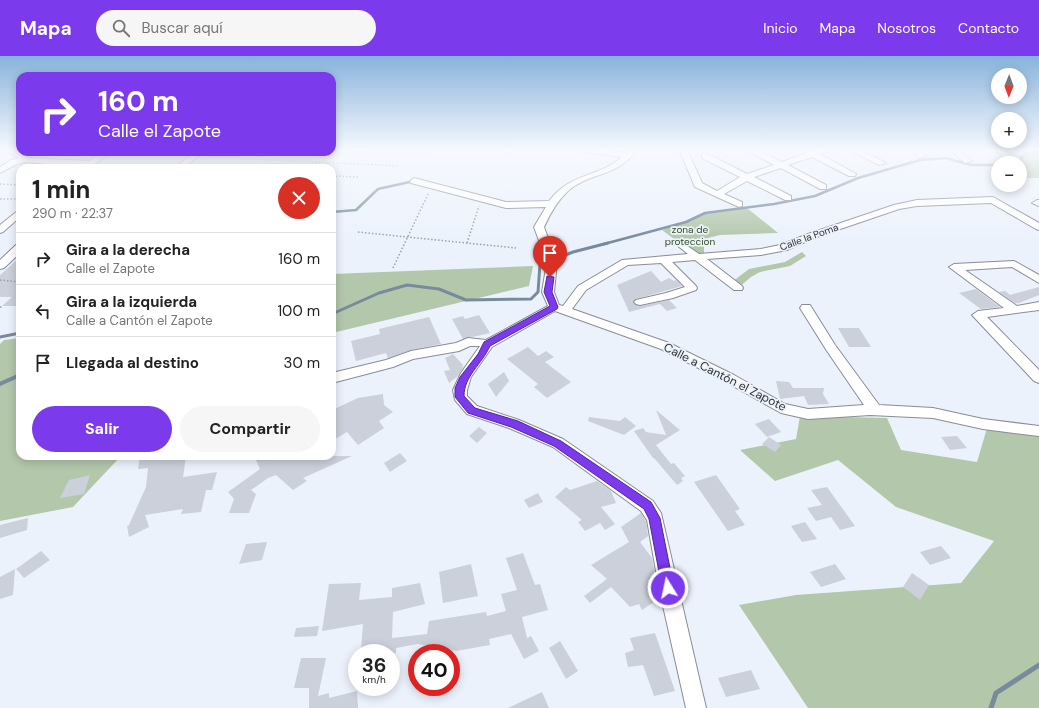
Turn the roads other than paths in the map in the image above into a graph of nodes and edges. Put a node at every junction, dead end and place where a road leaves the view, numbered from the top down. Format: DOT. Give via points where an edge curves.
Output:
graph roads {
  1 [pos="583,179"];
  2 [pos="696,179"];
  3 [pos="743,179"];
  4 [pos="752,179"];
  5 [pos="809,179"];
  6 [pos="414,181"];
  7 [pos="823,187"];
  8 [pos="718,194"];
  9 [pos="788,198"];
  10 [pos="551,204"];
  11 [pos="739,204"];
  12 [pos="16,216"];
  13 [pos="1039,227"];
  14 [pos="0,230"];
  15 [pos="683,246"];
  16 [pos="16,250"];
  17 [pos="698,257"];
  18 [pos="663,259"];
  19 [pos="0,266"];
  20 [pos="1039,280"];
  21 [pos="738,288"];
  22 [pos="640,302"];
  23 [pos="1039,306"];
  24 [pos="806,308"];
  25 [pos="559,309"];
  26 [pos="1014,309"];
  27 [pos="487,344"];
  28 [pos="336,377"];
  29 [pos="1039,378"];
  30 [pos="875,410"];
  31 [pos="1039,431"];
  32 [pos="696,708"];
  1 -- 10 [label="street" via="566,189"];
  2 -- 8 [label="street" via="698,185"];
  3 -- 8 [label="street"];
  4 -- 9 [label="street"];
  5 -- 7 [label="street"];
  6 -- 10 [label="street" via="506,206"];
  8 -- 11 [label="street"];
  10 -- 25 [label="street" via="539,227 552,262 548,292"];
  12 -- 14 [label="street"];
  13 -- 17 [label="street, Calle la Poma" via="993,200 917,204 890,209 783,248"];
  15 -- 17 [label="street"];
  16 -- 19 [label="street"];
  17 -- 18 [label="street, Calle la Poma"];
  17 -- 21 [label="street"];
  18 -- 22 [label="street" via="692,288 670,296"];
  18 -- 25 [label="street, Calle la Poma" via="626,262 593,279"];
  20 -- 26 [label="street" via="1014,264 954,267"];
  23 -- 26 [label="street"];
  24 -- 30 [label="street"];
  25 -- 27 [label="street"];
  25 -- 30 [label="street, Calle a Cantón el Zapote" via="665,346 781,408 808,414"];
  26 -- 29 [label="street" via="978,315"];
  27 -- 28 [label="street" via="468,342 459,347 411,355 390,364"];
  27 -- 32 [label="street" via="482,355 464,377 460,397 465,404 472,410 558,443 640,499 652,511"];
  30 -- 31 [label="street, Calle a Cantón el Zapote" via="933,413 983,424"];
}
